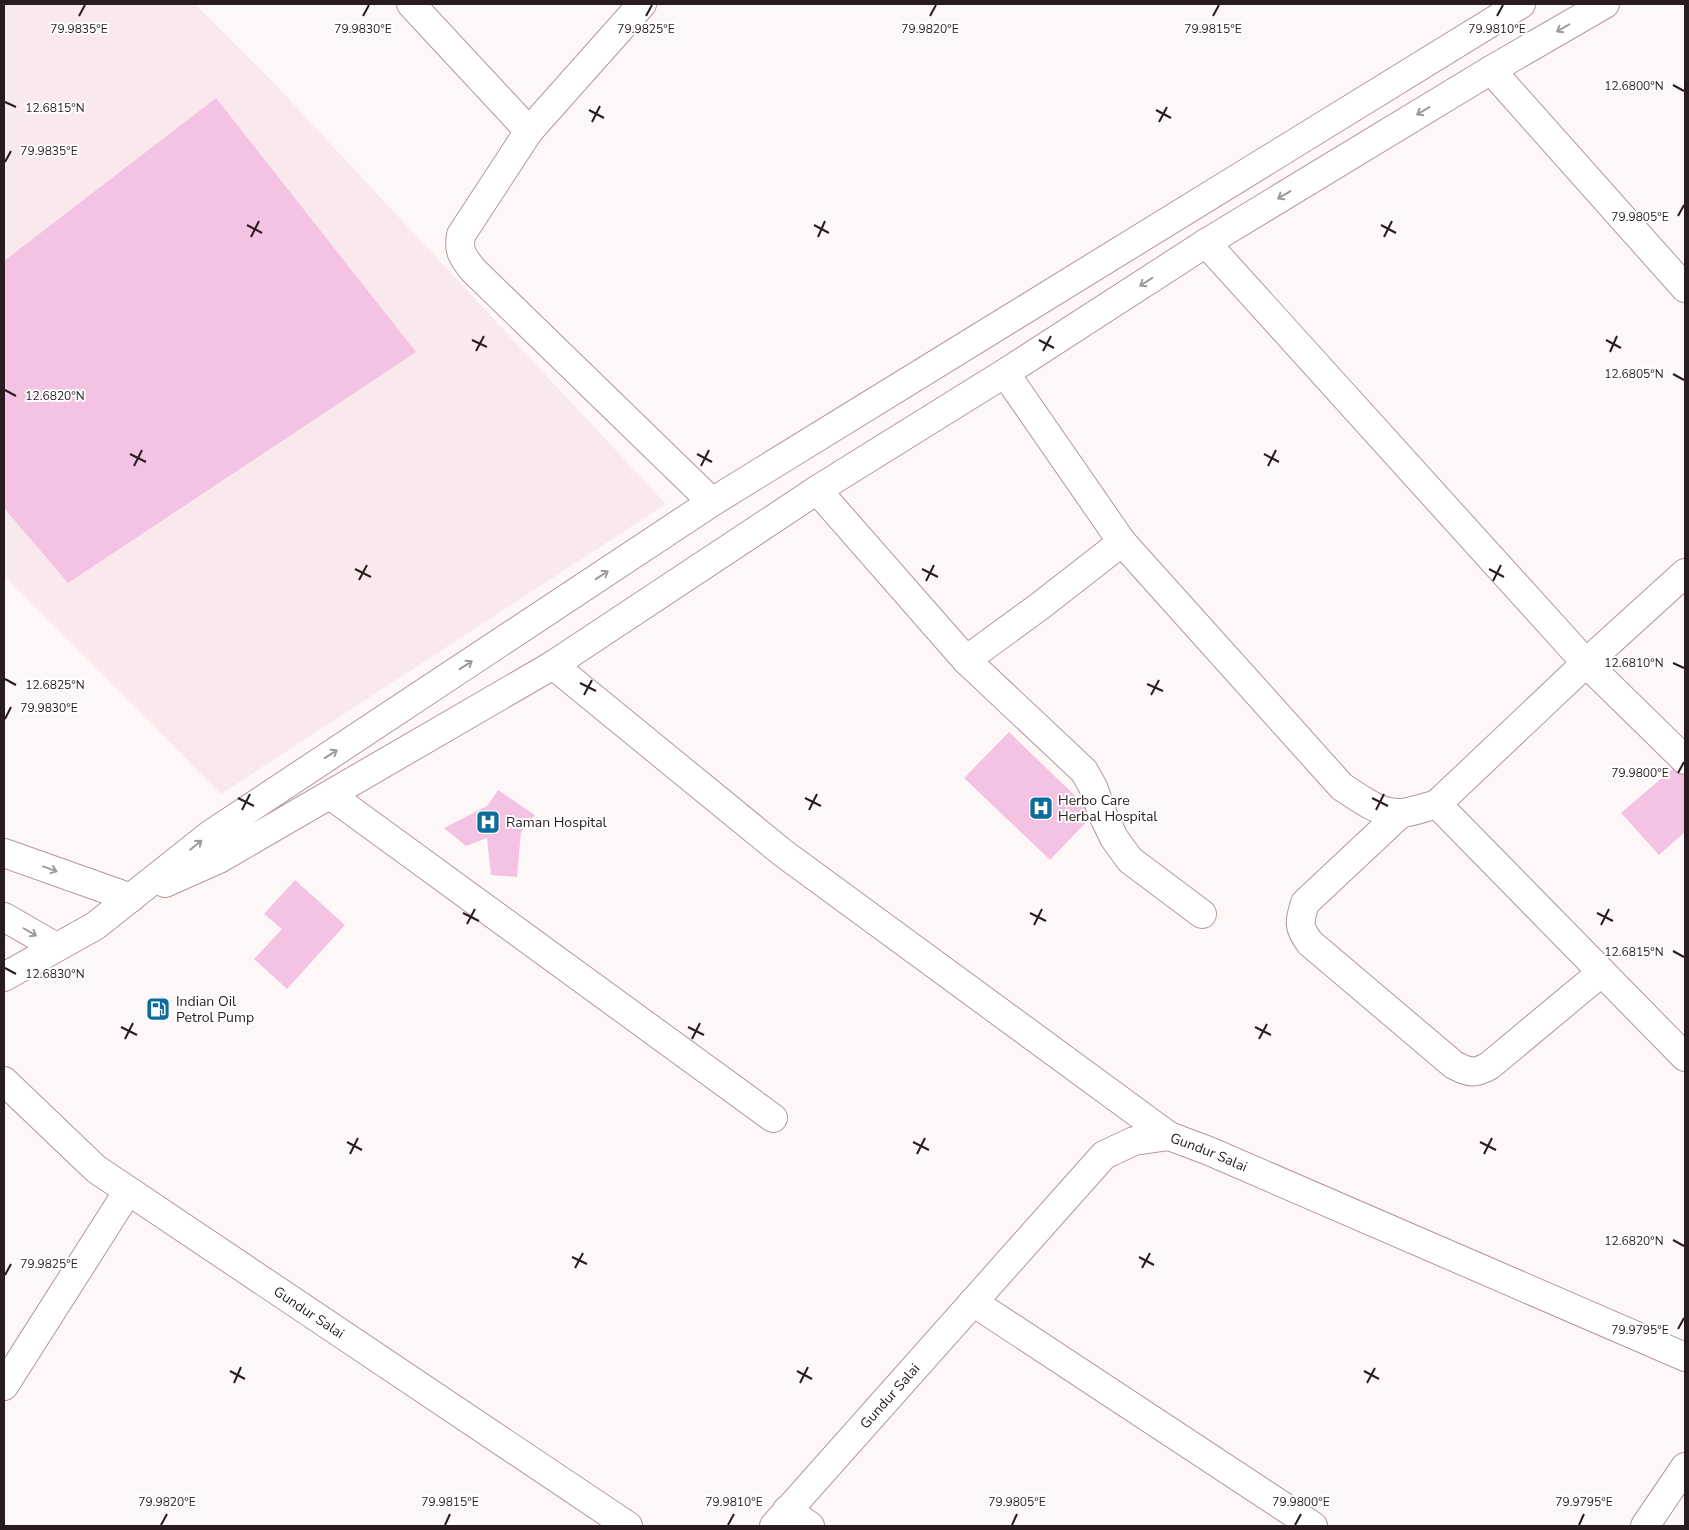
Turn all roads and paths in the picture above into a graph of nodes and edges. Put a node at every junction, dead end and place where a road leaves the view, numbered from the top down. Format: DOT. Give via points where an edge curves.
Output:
graph roads {
  1 [pos="411,4"];
  2 [pos="642,4"];
  3 [pos="1521,4"];
  4 [pos="1605,4"];
  5 [pos="1491,70"];
  6 [pos="529,131"];
  7 [pos="1206,242"];
  8 [pos="1685,288"];
  9 [pos="1005,373"];
  10 [pos="817,490"];
  11 [pos="712,502"];
  12 [pos="1122,542"];
  13 [pos="1685,573"];
  14 [pos="966,660"];
  15 [pos="1586,663"];
  16 [pos="553,665"];
  17 [pos="1685,760"];
  18 [pos="330,795"];
  19 [pos="1437,804"];
  20 [pos="1400,814"];
  21 [pos="8,857"];
  22 [pos="131,898"];
  23 [pos="1202,914"];
  24 [pos="4,917"];
  25 [pos="56,947"];
  26 [pos="1602,972"];
  27 [pos="6,973"];
  28 [pos="1685,1057"];
  29 [pos="4,1081"];
  30 [pos="773,1118"];
  31 [pos="1169,1136"];
  32 [pos="128,1191"];
  33 [pos="973,1302"];
  34 [pos="1685,1357"];
  35 [pos="4,1386"];
  36 [pos="1685,1467"];
  37 [pos="780,1518"];
  38 [pos="628,1526"];
  39 [pos="810,1526"];
  40 [pos="1313,1526"];
  41 [pos="1645,1526"];
  1 -- 6 [label="street"];
  2 -- 6 [label="street"];
  3 -- 11 [label="street"];
  4 -- 5 [label="street, one-way"];
  5 -- 7 [label="street, one-way"];
  5 -- 8 [label="street"];
  6 -- 11 [label="street" via="461,235 459,246 464,258"];
  7 -- 9 [label="street, one-way"];
  7 -- 15 [label="street"];
  9 -- 10 [label="street"];
  9 -- 12 [label="street"];
  10 -- 14 [label="street"];
  10 -- 16 [label="street"];
  22 -- 11 [label="street, one-way" via="211,834"];
  12 -- 14 [label="street"];
  12 -- 20 [label="street" via="1342,787 1384,812"];
  13 -- 15 [label="street"];
  14 -- 23 [label="street" via="1084,771 1094,787 1114,838 1130,860"];
  15 -- 17 [label="street"];
  15 -- 19 [label="street"];
  16 -- 18 [label="street"];
  16 -- 31 [label="street" via="783,853"];
  18 -- 22 [label="street" via="219,859"];
  18 -- 30 [label="street"];
  19 -- 20 [label="street"];
  19 -- 26 [label="street"];
  20 -- 26 [label="street" via="1305,903 1300,918 1302,932 1310,943 1454,1065 1476,1073 1489,1066"];
  21 -- 22 [label="street, one-way"];
  22 -- 25 [label="street" via="95,926"];
  24 -- 25 [label="street, one-way"];
  25 -- 27 [label="street"];
  26 -- 28 [label="street"];
  29 -- 32 [label="street, Gundur Salai" via="96,1169"];
  31 -- 33 [label="street, Gundur Salai" via="1134,1141 1104,1155"];
  31 -- 34 [label="street, Gundur Salai"];
  32 -- 35 [label="street"];
  32 -- 38 [label="street, Gundur Salai"];
  33 -- 37 [label="street, Gundur Salai"];
  33 -- 40 [label="street"];
  36 -- 41 [label="street"];
  37 -- 39 [label="street"];
}
